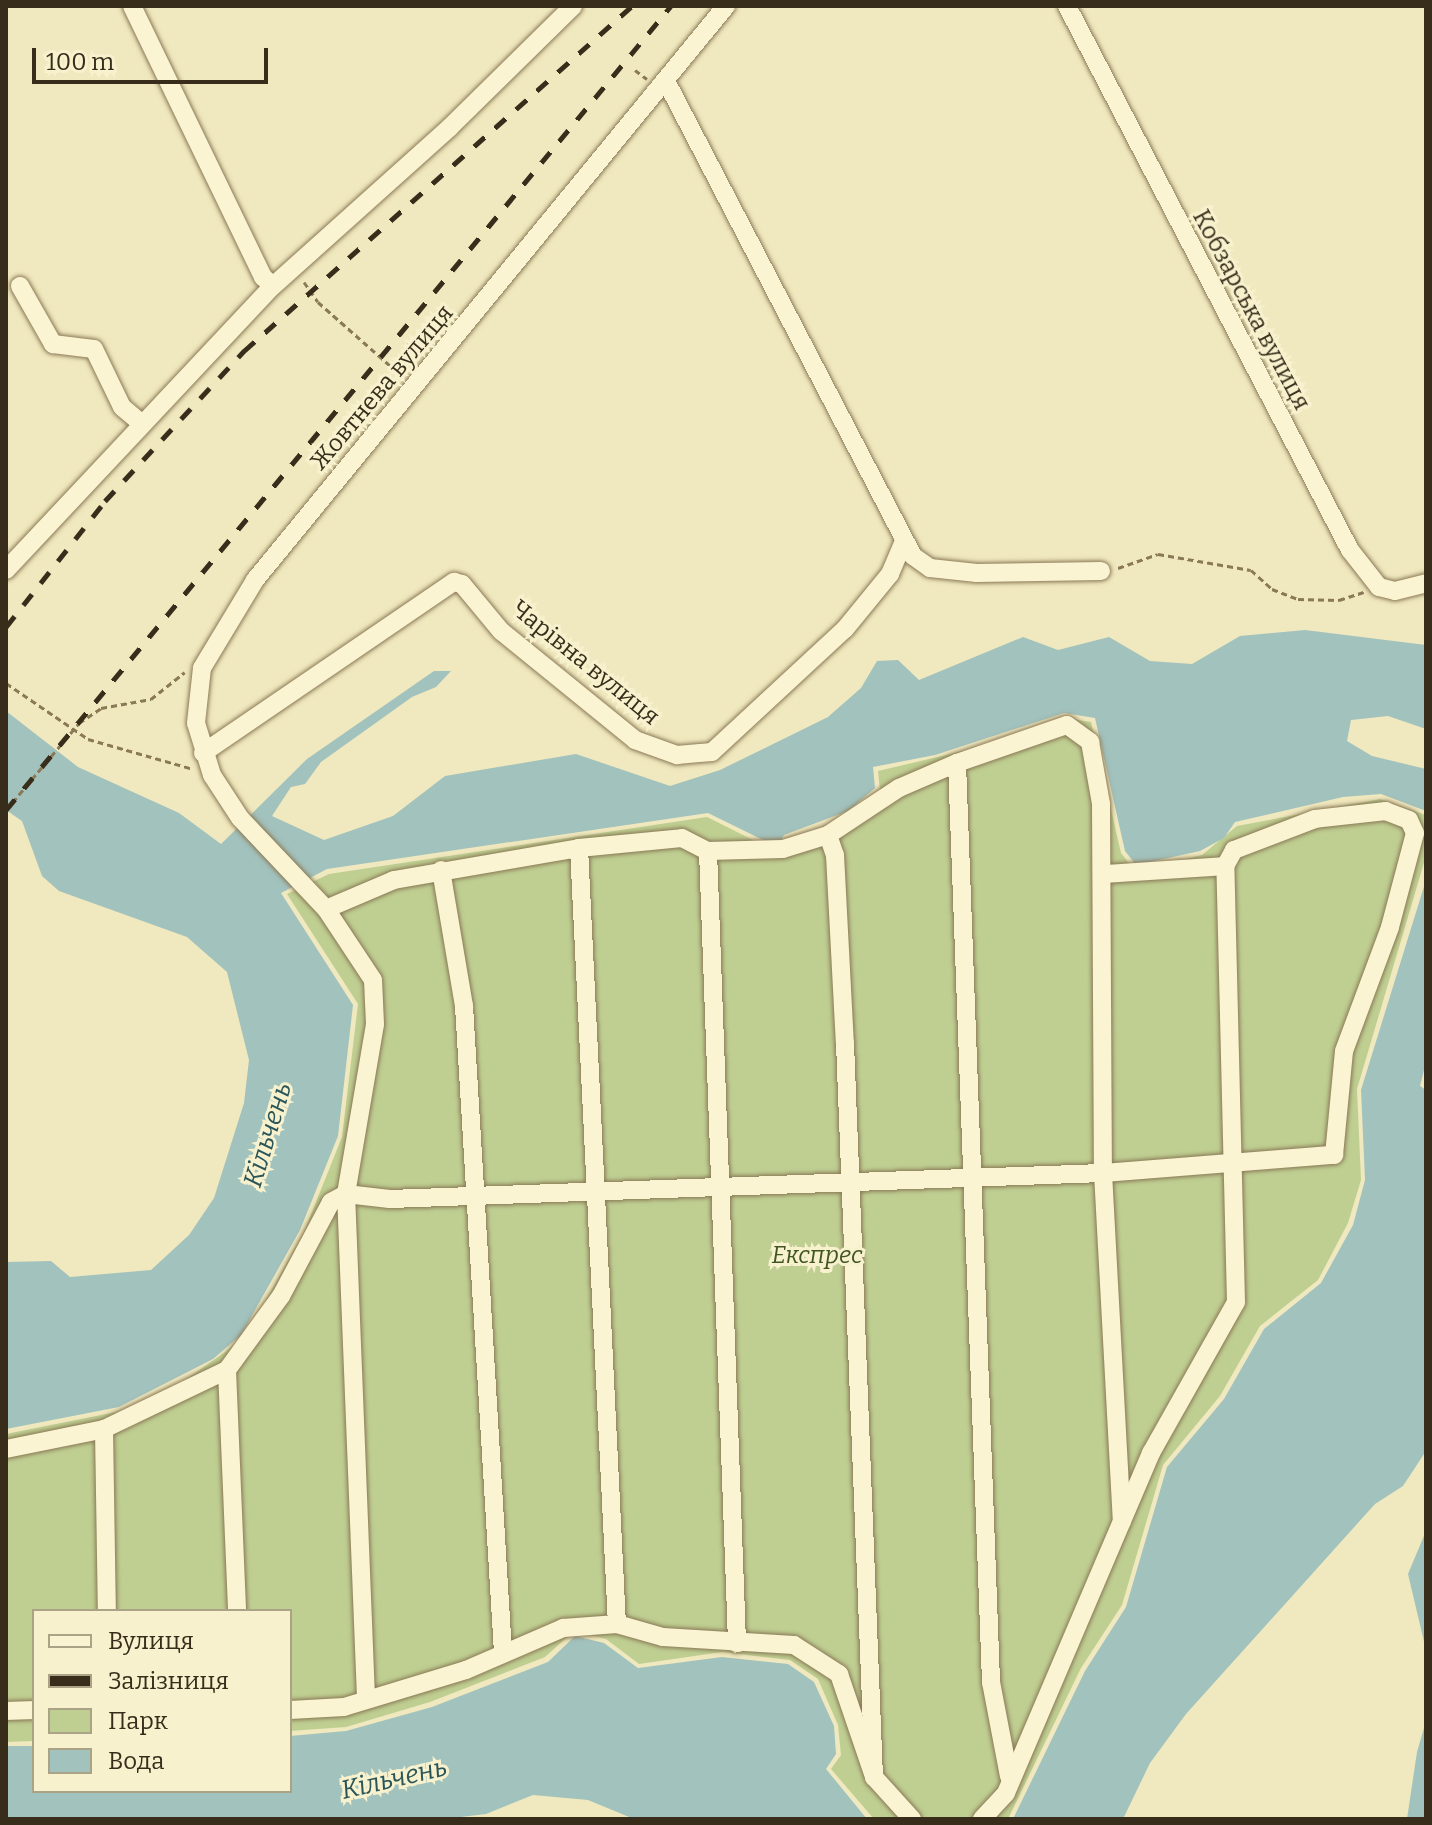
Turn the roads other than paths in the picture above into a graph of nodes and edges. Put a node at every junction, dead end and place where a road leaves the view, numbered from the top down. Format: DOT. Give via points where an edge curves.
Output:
graph roads {
  1 [pos="132,6"];
  2 [pos="573,6"];
  3 [pos="726,6"];
  4 [pos="1067,6"];
  5 [pos="659,82"];
  6 [pos="20,286"];
  7 [pos="273,286"];
  8 [pos="141,423"];
  9 [pos="904,541"];
  10 [pos="6,570"];
  11 [pos="1101,571"];
  12 [pos="1426,583"];
  13 [pos="203,753"];
  14 [pos="957,763"];
  15 [pos="828,835"];
  16 [pos="579,848"];
  17 [pos="708,851"];
  18 [pos="1225,866"];
  19 [pos="441,870"];
  20 [pos="1104,874"];
  21 [pos="320,903"];
  22 [pos="1230,1167"];
  23 [pos="1103,1173"];
  24 [pos="975,1177"];
  25 [pos="851,1182"];
  26 [pos="721,1184"];
  27 [pos="598,1190"];
  28 [pos="346,1194"];
  29 [pos="472,1196"];
  30 [pos="227,1370"];
  31 [pos="104,1429"];
  32 [pos="6,1449"];
  33 [pos="1122,1521"];
  34 [pos="107,1609"];
  35 [pos="237,1609"];
  36 [pos="617,1624"];
  37 [pos="737,1643"];
  38 [pos="503,1653"];
  39 [pos="366,1698"];
  40 [pos="32,1710"];
  41 [pos="292,1710"];
  42 [pos="6,1711"];
  43 [pos="1009,1776"];
  44 [pos="874,1777"];
  45 [pos="912,1819"];
  46 [pos="982,1819"];
  1 -- 7 [label="street" via="263,277"];
  2 -- 7 [label="street"];
  3 -- 5 [label="street, Жовтнева вулиця"];
  4 -- 12 [label="street, Кобзарська вулиця" via="1350,550 1379,587 1395,591"];
  5 -- 9 [label="street" via="791,313"];
  5 -- 13 [label="street, Жовтнева вулиця" via="255,580 206,661 196,723"];
  6 -- 8 [label="street" via="53,344 94,349 122,407"];
  7 -- 8 [label="street"];
  8 -- 10 [label="street" via="38,542"];
  9 -- 11 [label="street" via="930,568"];
  9 -- 13 [label="street, Чарівна вулиця" via="890,574 845,629 728,742 694,755 635,740 501,631 462,584 444,588"];
  13 -- 21 [label="street, Жовтнева вулиця" via="240,818"];
  14 -- 15 [label="street" via="899,788"];
  14 -- 20 [label="street" via="1067,725 1090,742"];
  14 -- 24 [label="street"];
  15 -- 17 [label="street" via="783,849"];
  15 -- 25 [label="street" via="835,855"];
  16 -- 17 [label="street" via="682,838"];
  16 -- 19 [label="street"];
  16 -- 27 [label="street"];
  17 -- 26 [label="street"];
  18 -- 20 [label="street"];
  18 -- 22 [label="street"];
  18 -- 22 [label="street" via="1234,850 1315,819 1386,811 1409,820 1415,833 1390,927 1344,1051 1334,1155"];
  19 -- 21 [label="street"];
  19 -- 29 [label="street" via="464,1006"];
  20 -- 23 [label="street"];
  21 -- 28 [label="street, Жовтнева вулиця" via="373,980 375,1024"];
  22 -- 23 [label="street"];
  22 -- 33 [label="street" via="1236,1302 1151,1453"];
  23 -- 24 [label="street"];
  23 -- 33 [label="street"];
  24 -- 25 [label="street"];
  24 -- 43 [label="street" via="991,1682"];
  25 -- 26 [label="street"];
  25 -- 44 [label="street"];
  26 -- 27 [label="street"];
  26 -- 37 [label="street"];
  27 -- 29 [label="street"];
  27 -- 36 [label="street"];
  28 -- 29 [label="street" via="390,1199"];
  28 -- 30 [label="street" via="331,1202 281,1296"];
  28 -- 39 [label="street, Жовтнева вулиця"];
  29 -- 38 [label="street"];
  30 -- 31 [label="street"];
  30 -- 35 [label="street"];
  31 -- 32 [label="street"];
  31 -- 34 [label="street"];
  33 -- 43 [label="street" via="1044,1711"];
  36 -- 37 [label="street" via="663,1637"];
  36 -- 38 [label="street" via="563,1628"];
  37 -- 44 [label="street" via="794,1645 839,1674"];
  38 -- 39 [label="street"];
  39 -- 41 [label="street" via="344,1707"];
  40 -- 42 [label="street"];
  43 -- 46 [label="street" via="1006,1793"];
  44 -- 45 [label="street"];
}
